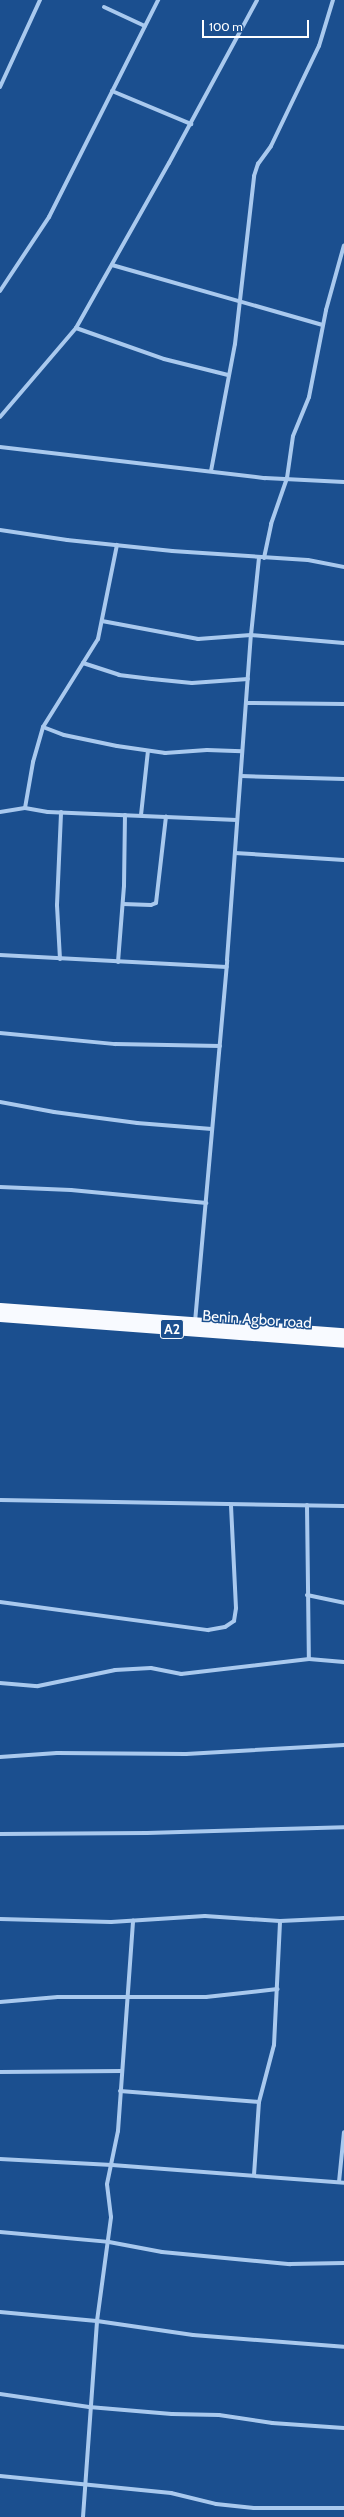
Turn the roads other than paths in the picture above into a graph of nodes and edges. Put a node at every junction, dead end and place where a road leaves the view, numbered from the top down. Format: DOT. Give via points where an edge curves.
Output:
graph roads {
  1 [pos="40,0"];
  2 [pos="158,0"];
  3 [pos="257,0"];
  4 [pos="333,0"];
  5 [pos="104,6"];
  6 [pos="145,26"];
  7 [pos="0,87"];
  8 [pos="112,91"];
  9 [pos="191,124"];
  10 [pos="344,245"];
  11 [pos="112,265"];
  12 [pos="2,286"];
  13 [pos="0,292"];
  14 [pos="240,301"];
  15 [pos="323,325"];
  16 [pos="76,328"];
  17 [pos="228,376"];
  18 [pos="0,418"];
  19 [pos="0,448"];
  20 [pos="211,471"];
  21 [pos="287,478"];
  22 [pos="344,482"];
  23 [pos="0,530"];
  24 [pos="117,545"];
  25 [pos="261,558"];
  26 [pos="344,567"];
  27 [pos="102,620"];
  28 [pos="251,635"];
  29 [pos="344,643"];
  30 [pos="83,663"];
  31 [pos="248,679"];
  32 [pos="246,703"];
  33 [pos="344,704"];
  34 [pos="43,727"];
  35 [pos="148,751"];
  36 [pos="242,751"];
  37 [pos="241,776"];
  38 [pos="344,779"];
  39 [pos="25,808"];
  40 [pos="0,812"];
  41 [pos="61,812"];
  42 [pos="125,815"];
  43 [pos="141,816"];
  44 [pos="166,817"];
  45 [pos="238,820"];
  46 [pos="235,853"];
  47 [pos="344,860"];
  48 [pos="123,904"];
  49 [pos="0,955"];
  50 [pos="60,959"];
  51 [pos="118,962"];
  52 [pos="227,967"];
  53 [pos="0,1033"];
  54 [pos="220,1046"];
  55 [pos="0,1102"];
  56 [pos="212,1129"];
  57 [pos="0,1187"];
  58 [pos="206,1203"];
  59 [pos="0,1308"];
  60 [pos="0,1316"];
  61 [pos="195,1322"];
  62 [pos="344,1333"];
  63 [pos="344,1342"];
  64 [pos="0,1500"];
  65 [pos="231,1505"];
  66 [pos="307,1505"];
  67 [pos="344,1506"];
  68 [pos="307,1595"];
  69 [pos="0,1602"];
  70 [pos="344,1603"];
  71 [pos="309,1659"];
  72 [pos="344,1662"];
  73 [pos="0,1683"];
  74 [pos="344,1745"];
  75 [pos="0,1758"];
  76 [pos="344,1827"];
  77 [pos="0,1834"];
  78 [pos="344,1918"];
  79 [pos="0,1919"];
  80 [pos="133,1921"];
  81 [pos="280,1921"];
  82 [pos="278,1989"];
  83 [pos="128,1998"];
  84 [pos="0,2002"];
  85 [pos="122,2071"];
  86 [pos="0,2072"];
  87 [pos="120,2091"];
  88 [pos="259,2102"];
  89 [pos="344,2132"];
  90 [pos="0,2159"];
  91 [pos="112,2165"];
  92 [pos="254,2175"];
  93 [pos="342,2182"];
  94 [pos="0,2232"];
  95 [pos="109,2242"];
  96 [pos="344,2263"];
  97 [pos="0,2312"];
  98 [pos="97,2321"];
  99 [pos="344,2347"];
  100 [pos="0,2394"];
  101 [pos="89,2407"];
  102 [pos="344,2428"];
  103 [pos="0,2476"];
  104 [pos="86,2484"];
  105 [pos="344,2508"];
  106 [pos="83,2517"];
  1 -- 7 [label="street"];
  2 -- 6 [label="street"];
  3 -- 9 [label="street"];
  4 -- 14 [label="street" via="319,46 272,146 258,164 254,176"];
  5 -- 6 [label="street"];
  6 -- 8 [label="street"];
  8 -- 9 [label="street"];
  8 -- 12 [label="street" via="49,217"];
  9 -- 11 [label="street"];
  10 -- 15 [label="street"];
  11 -- 14 [label="street"];
  11 -- 16 [label="street"];
  12 -- 13 [label="street"];
  14 -- 15 [label="street"];
  14 -- 17 [label="street"];
  15 -- 21 [label="street" via="309,397 293,436"];
  16 -- 17 [label="street" via="164,360"];
  16 -- 18 [label="street"];
  17 -- 20 [label="street"];
  19 -- 20 [label="street"];
  20 -- 21 [label="street" via="265,478"];
  21 -- 22 [label="street"];
  21 -- 25 [label="street"];
  23 -- 24 [label="street"];
  24 -- 25 [label="street"];
  24 -- 27 [label="street"];
  25 -- 26 [label="street" via="308,560"];
  25 -- 28 [label="street"];
  27 -- 28 [label="street" via="198,639"];
  27 -- 30 [label="street" via="98,639"];
  28 -- 29 [label="street"];
  28 -- 31 [label="street"];
  30 -- 31 [label="street" via="119,675 152,680 192,683"];
  30 -- 34 [label="street"];
  31 -- 32 [label="street"];
  32 -- 33 [label="street"];
  32 -- 36 [label="street"];
  34 -- 35 [label="street" via="64,736"];
  34 -- 39 [label="street" via="33,762"];
  35 -- 36 [label="street"];
  35 -- 43 [label="street"];
  36 -- 37 [label="street"];
  37 -- 38 [label="street"];
  37 -- 45 [label="street"];
  39 -- 40 [label="street"];
  39 -- 41 [label="street"];
  41 -- 42 [label="street"];
  41 -- 50 [label="street" via="57,905"];
  42 -- 43 [label="street"];
  42 -- 48 [label="street"];
  43 -- 44 [label="street"];
  44 -- 45 [label="street"];
  44 -- 48 [label="street" via="156,903"];
  45 -- 46 [label="street"];
  46 -- 47 [label="street"];
  46 -- 52 [label="street"];
  48 -- 51 [label="street"];
  49 -- 50 [label="street"];
  50 -- 51 [label="street"];
  51 -- 52 [label="street"];
  52 -- 54 [label="street"];
  53 -- 54 [label="street" via="115,1044"];
  54 -- 56 [label="street"];
  55 -- 56 [label="street" via="136,1123"];
  56 -- 58 [label="street"];
  57 -- 58 [label="street" via="71,1190"];
  58 -- 61 [label="street"];
  59 -- 61 [label="highway, Benin Agbor road / A2"];
  60 -- 63 [label="highway, Benin Agbor road / A2"];
  61 -- 62 [label="highway, Benin Agbor road / A2"];
  64 -- 65 [label="street"];
  65 -- 66 [label="street"];
  65 -- 69 [label="street" via="236,1608 234,1621 224,1626 208,1630"];
  66 -- 67 [label="street"];
  66 -- 68 [label="street"];
  68 -- 70 [label="street"];
  68 -- 71 [label="street"];
  71 -- 72 [label="street"];
  71 -- 73 [label="street" via="181,1674 151,1668 114,1670 38,1686"];
  74 -- 75 [label="street" via="193,1754 57,1752"];
  76 -- 77 [label="street"];
  78 -- 81 [label="street"];
  79 -- 80 [label="street"];
  80 -- 81 [label="street" via="205,1916"];
  80 -- 83 [label="street"];
  81 -- 82 [label="street"];
  82 -- 83 [label="street" via="206,1997"];
  82 -- 88 [label="street" via="274,2045"];
  83 -- 84 [label="street" via="58,1997"];
  83 -- 85 [label="street"];
  85 -- 86 [label="street"];
  85 -- 87 [label="street"];
  87 -- 88 [label="street"];
  87 -- 91 [label="street" via="118,2131"];
  88 -- 92 [label="street"];
  89 -- 93 [label="street"];
  90 -- 91 [label="street"];
  91 -- 92 [label="street"];
  91 -- 95 [label="street" via="106,2184 112,2210"];
  92 -- 93 [label="street"];
  94 -- 95 [label="street"];
  95 -- 96 [label="street" via="162,2252 290,2264"];
  95 -- 98 [label="street"];
  97 -- 98 [label="street"];
  98 -- 99 [label="street" via="193,2335"];
  98 -- 101 [label="street"];
  100 -- 101 [label="street"];
  101 -- 102 [label="street" via="219,2415 272,2423"];
  101 -- 104 [label="street"];
  103 -- 104 [label="street"];
  104 -- 105 [label="street" via="171,2493 216,2504 254,2508"];
  104 -- 106 [label="street"];
}
